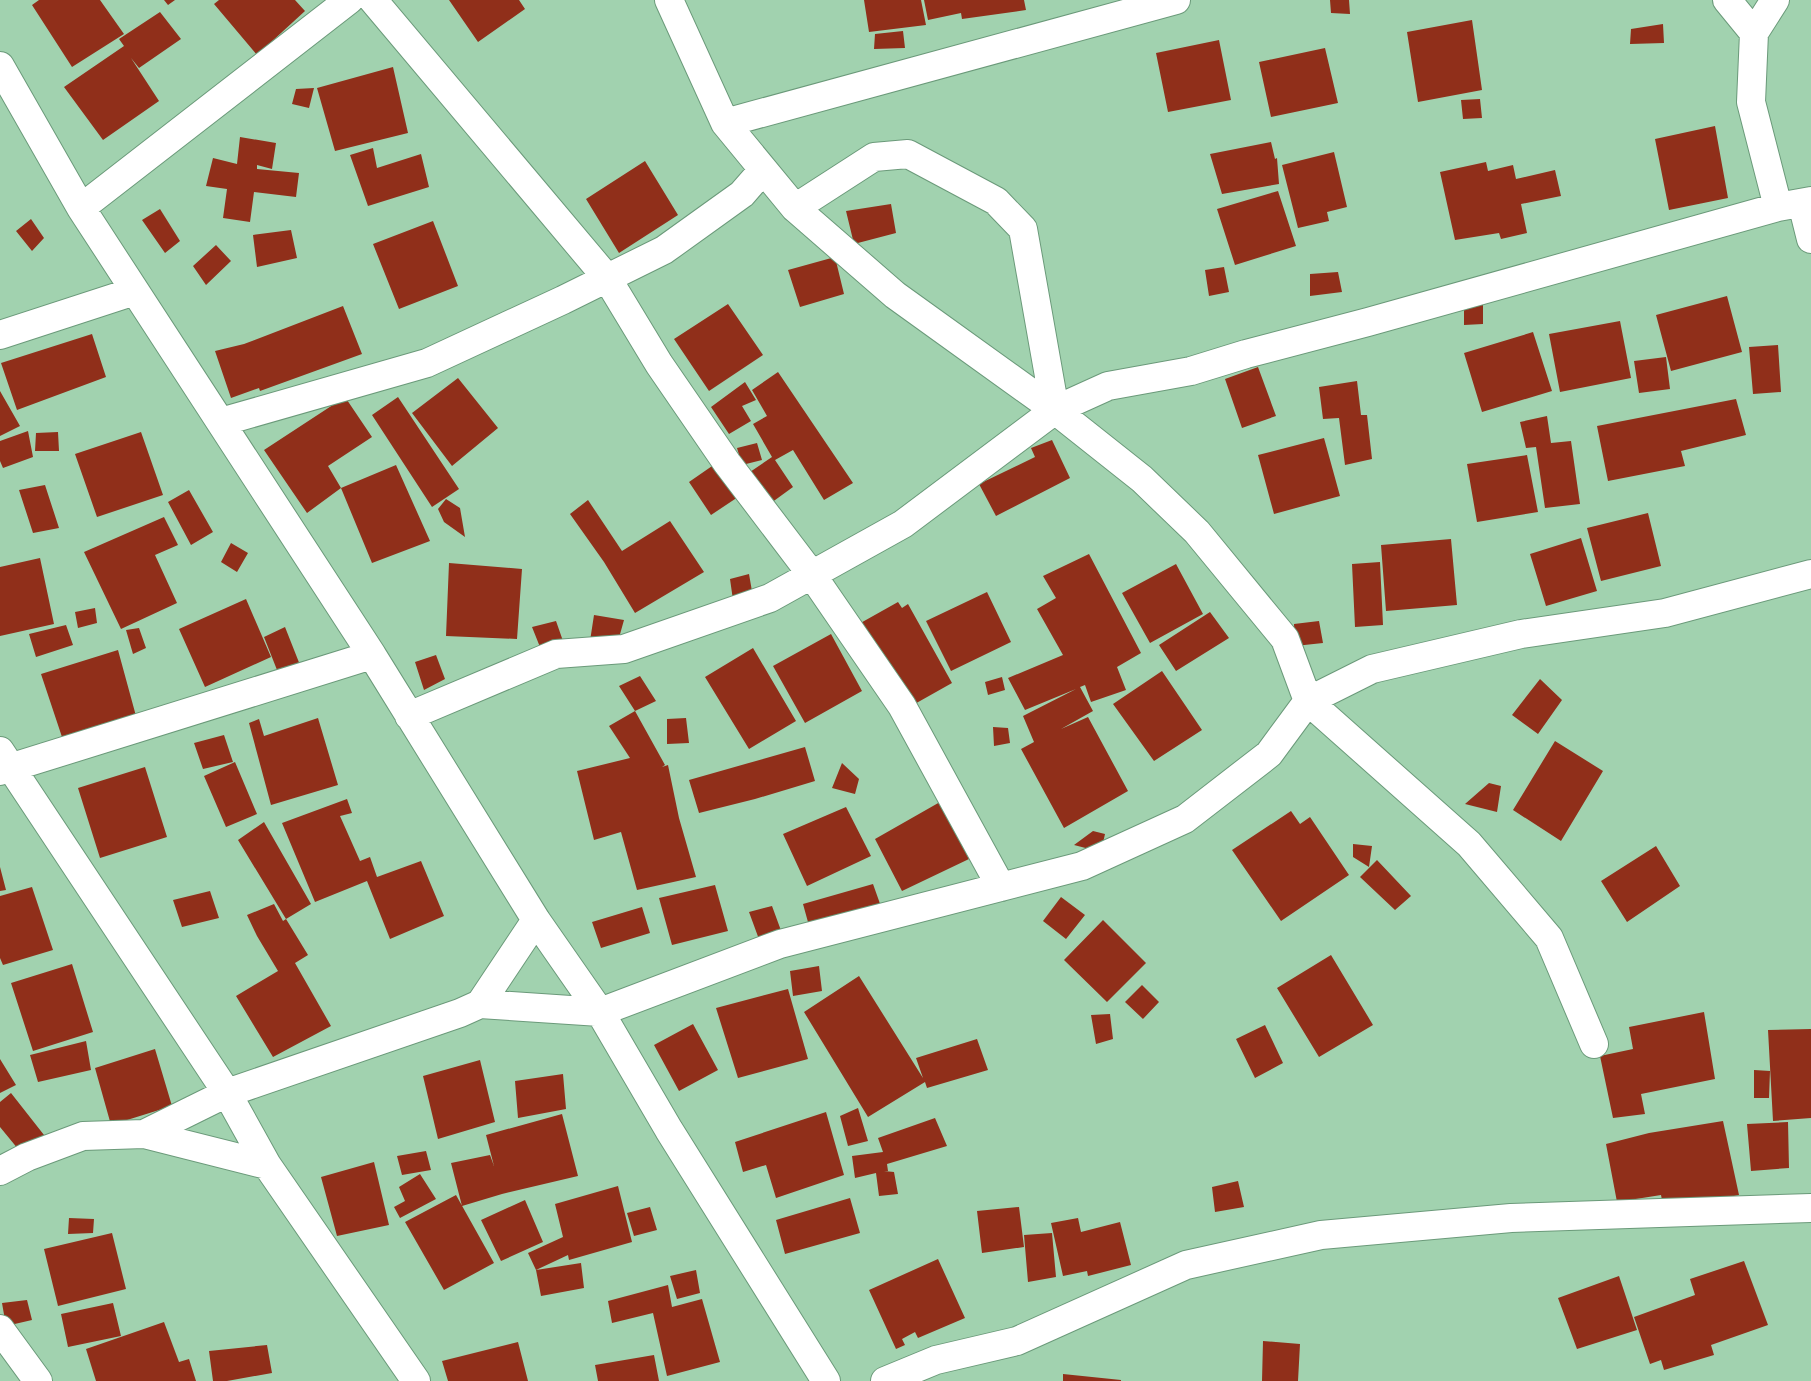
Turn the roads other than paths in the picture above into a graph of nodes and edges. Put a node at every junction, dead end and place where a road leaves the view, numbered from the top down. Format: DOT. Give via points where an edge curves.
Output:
graph roads {
  1 [pos="349,0"];
  2 [pos="373,0"];
  3 [pos="669,0"];
  4 [pos="1176,0"];
  5 [pos="1727,0"];
  6 [pos="1776,0"];
  7 [pos="1754,32"];
  8 [pos="0,66"];
  9 [pos="724,123"];
  10 [pos="763,170"];
  11 [pos="1797,203"];
  12 [pos="81,208"];
  13 [pos="795,208"];
  14 [pos="1811,239"];
  15 [pos="608,278"];
  16 [pos="135,291"];
  17 [pos="0,335"];
  18 [pos="1055,410"];
  19 [pos="221,422"];
  20 [pos="1811,574"];
  21 [pos="812,575"];
  22 [pos="372,655"];
  23 [pos="1308,701"];
  24 [pos="409,716"];
  25 [pos="4,763"];
  26 [pos="1001,887"];
  27 [pos="536,920"];
  28 [pos="480,1004"];
  29 [pos="600,1012"];
  30 [pos="1594,1044"];
  31 [pos="227,1093"];
  32 [pos="144,1134"];
  33 [pos="267,1165"];
  34 [pos="0,1171"];
  35 [pos="1811,1208"];
  36 [pos="0,1329"];
  37 [pos="38,1381"];
  38 [pos="416,1381"];
  39 [pos="826,1381"];
  40 [pos="885,1381"];
  1 -- 12 [label="street"];
  2 -- 15 [label="street"];
  3 -- 9 [label="street"];
  4 -- 9 [label="street"];
  5 -- 7 [label="street"];
  6 -- 7 [label="street"];
  7 -- 11 [label="street" via="1751,102"];
  8 -- 12 [label="street"];
  9 -- 10 [label="street"];
  10 -- 13 [label="street"];
  10 -- 15 [label="street" via="742,194 664,250"];
  11 -- 14 [label="street"];
  11 -- 18 [label="street" via="1191,371 1108,386"];
  12 -- 16 [label="street"];
  13 -- 18 [label="street" via="895,295"];
  13 -- 18 [label="street" via="874,157 908,154 996,201 1022,229"];
  15 -- 19 [label="street" via="426,363"];
  15 -- 21 [label="street" via="659,364 727,463"];
  16 -- 17 [label="street"];
  16 -- 19 [label="street"];
  18 -- 21 [label="street" via="903,524"];
  18 -- 23 [label="street" via="1142,479 1197,532 1285,639"];
  19 -- 22 [label="street"];
  20 -- 23 [label="street" via="1665,614 1521,634 1372,669"];
  21 -- 24 [label="street" via="770,598 624,649 556,654"];
  21 -- 26 [label="street" via="902,706"];
  22 -- 24 [label="street"];
  22 -- 25 [label="street"];
  23 -- 26 [label="street" via="1269,754 1185,819 1082,866"];
  23 -- 30 [label="street" via="1469,844 1549,938"];
  24 -- 27 [label="street"];
  25 -- 31 [label="street"];
  26 -- 29 [label="street" via="780,944"];
  27 -- 28 [label="street"];
  27 -- 29 [label="street"];
  28 -- 29 [label="street"];
  28 -- 31 [label="street"];
  29 -- 39 [label="street" via="669,1130"];
  31 -- 32 [label="street"];
  31 -- 33 [label="street"];
  32 -- 33 [label="street"];
  32 -- 34 [label="street" via="83,1136 27,1156"];
  33 -- 38 [label="street"];
  35 -- 40 [label="street" via="1510,1218 1321,1235 1186,1264 1017,1341 936,1360"];
  36 -- 37 [label="street"];
}
